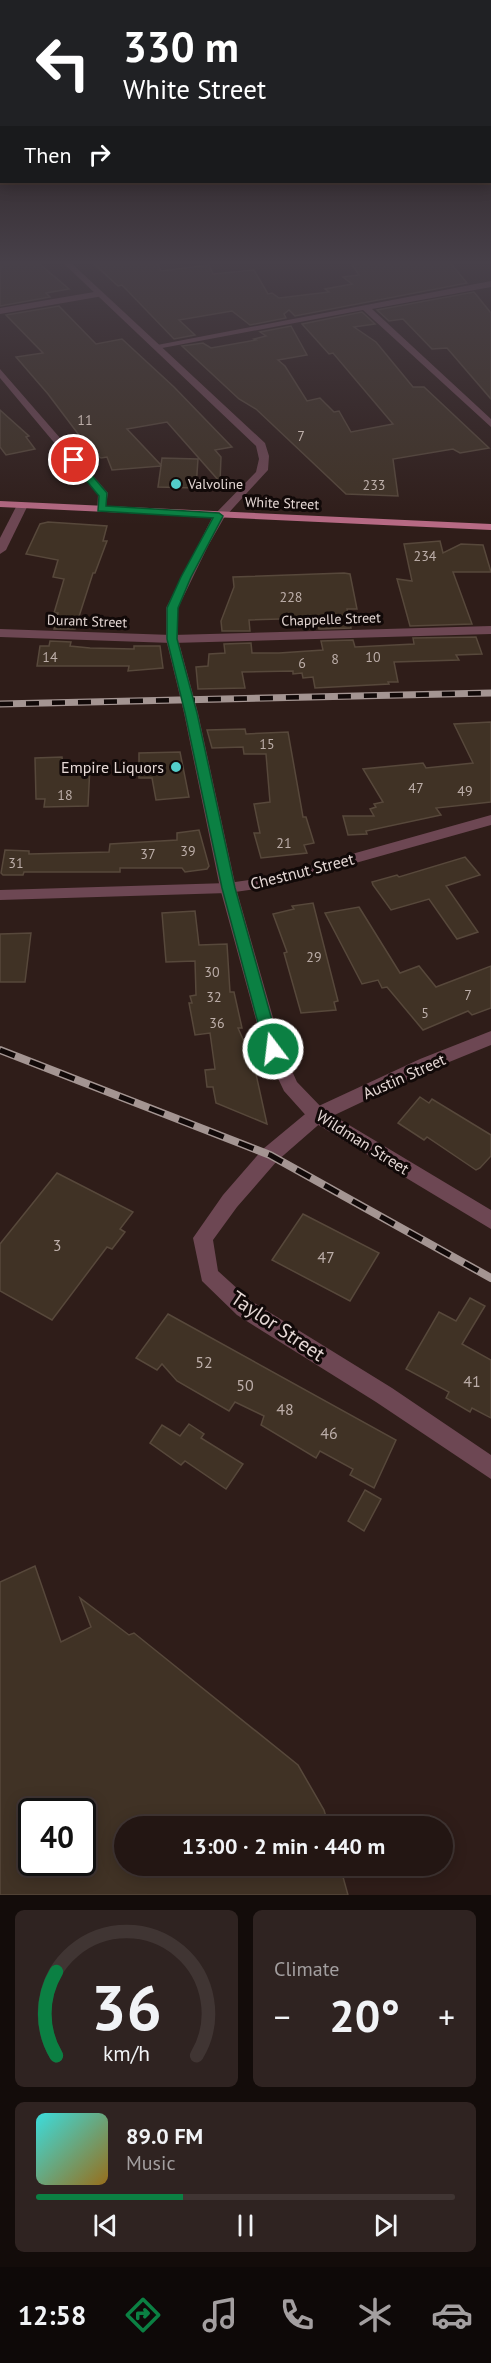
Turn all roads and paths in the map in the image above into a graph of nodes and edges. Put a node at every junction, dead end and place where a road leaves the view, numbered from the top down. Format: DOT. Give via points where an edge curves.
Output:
graph roads {
  1 [pos="160,348"];
  2 [pos="410,348"];
  3 [pos="0,372"];
  4 [pos="491,424"];
  5 [pos="0,504"];
  6 [pos="22,506"];
  7 [pos="101,509"];
  8 [pos="219,516"];
  9 [pos="491,527"];
  10 [pos="0,550"];
  11 [pos="491,630"];
  12 [pos="0,633"];
  13 [pos="172,639"];
  14 [pos="491,820"];
  15 [pos="228,888"];
  16 [pos="0,895"];
  17 [pos="491,1038"];
  18 [pos="317,1115"];
  19 [pos="491,1220"];
  20 [pos="491,1468"];
  1 -- 8 [label="street, Wildman Street" via="264,452 261,473"];
  2 -- 4 [label="street"];
  3 -- 7 [label="street" via="104,495"];
  5 -- 6 [label="main road, White Street"];
  6 -- 7 [label="main road, White Street"];
  6 -- 10 [label="street"];
  7 -- 8 [label="main road, White Street"];
  8 -- 9 [label="main road, White Street"];
  8 -- 13 [label="street, Wildman Street" via="172,608"];
  11 -- 13 [label="street, Chappelle Street"];
  12 -- 13 [label="street, Durant Street"];
  13 -- 15 [label="street, Wildman Street"];
  14 -- 15 [label="street, Chestnut Street" via="270,882"];
  15 -- 16 [label="street, Chestnut Street"];
  15 -- 18 [label="street, Wildman Street" via="273,1049 290,1086"];
  17 -- 18 [label="street, Austin Street"];
  18 -- 19 [label="street, Wildman Street"];
  18 -- 20 [label="street, Taylor Street" via="270,1155 203,1238 209,1275 244,1308 384,1395"];
}
